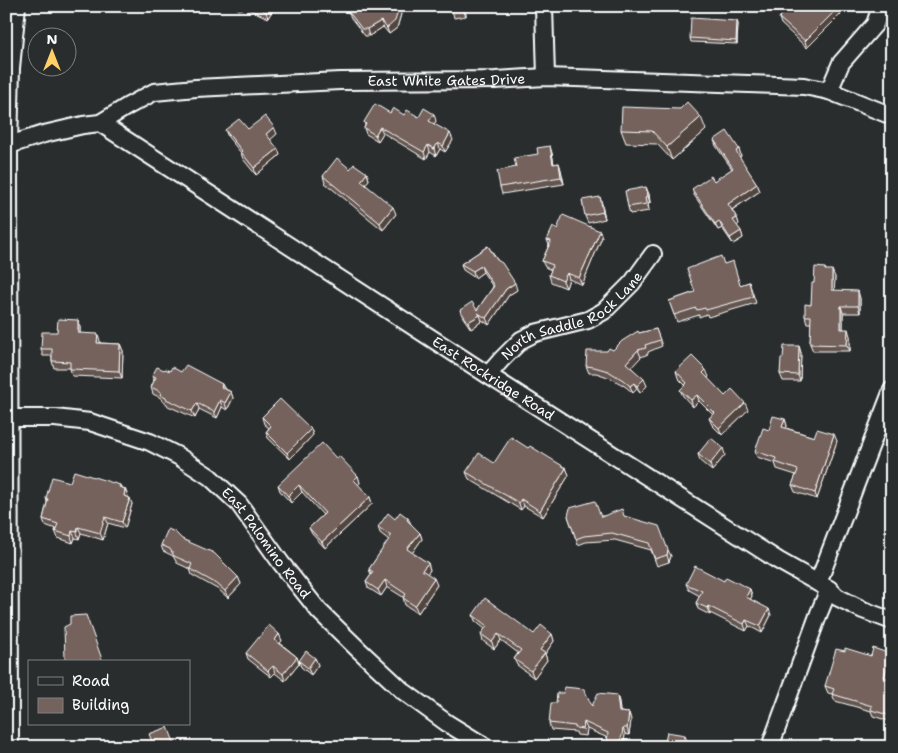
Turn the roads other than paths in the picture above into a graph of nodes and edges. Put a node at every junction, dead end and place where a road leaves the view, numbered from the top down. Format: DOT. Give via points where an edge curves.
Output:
graph roads {
  1 [pos="17,6"];
  2 [pos="544,6"];
  3 [pos="882,6"];
  4 [pos="546,77"];
  5 [pos="829,91"];
  6 [pos="892,116"];
  7 [pos="100,123"];
  8 [pos="8,145"];
  9 [pos="653,254"];
  10 [pos="488,375"];
  11 [pos="892,390"];
  12 [pos="8,418"];
  13 [pos="824,586"];
  14 [pos="892,621"];
  15 [pos="9,745"];
  16 [pos="486,747"];
  17 [pos="770,747"];
  1 -- 8 [label="street"];
  2 -- 4 [label="street"];
  3 -- 5 [label="street" via="875,24 841,63"];
  4 -- 5 [label="street, East White Gates Drive" via="804,86"];
  4 -- 7 [label="street, East White Gates Drive" via="340,81 154,92"];
  5 -- 6 [label="street, East White Gates Drive"];
  7 -- 8 [label="street, East White Gates Drive"];
  7 -- 10 [label="street, East Rockridge Road"];
  8 -- 12 [label="street"];
  9 -- 10 [label="street, North Saddle Rock Lane" via="632,283 604,312 521,340"];
  10 -- 13 [label="street, East Rockridge Road" via="779,561"];
  11 -- 13 [label="street"];
  12 -- 15 [label="street"];
  12 -- 16 [label="street, East Palomino Road" via="90,422 150,442 210,477 239,504 319,611 403,691"];
  13 -- 14 [label="street, East Rockridge Road" via="837,597"];
  13 -- 17 [label="street"];
}
